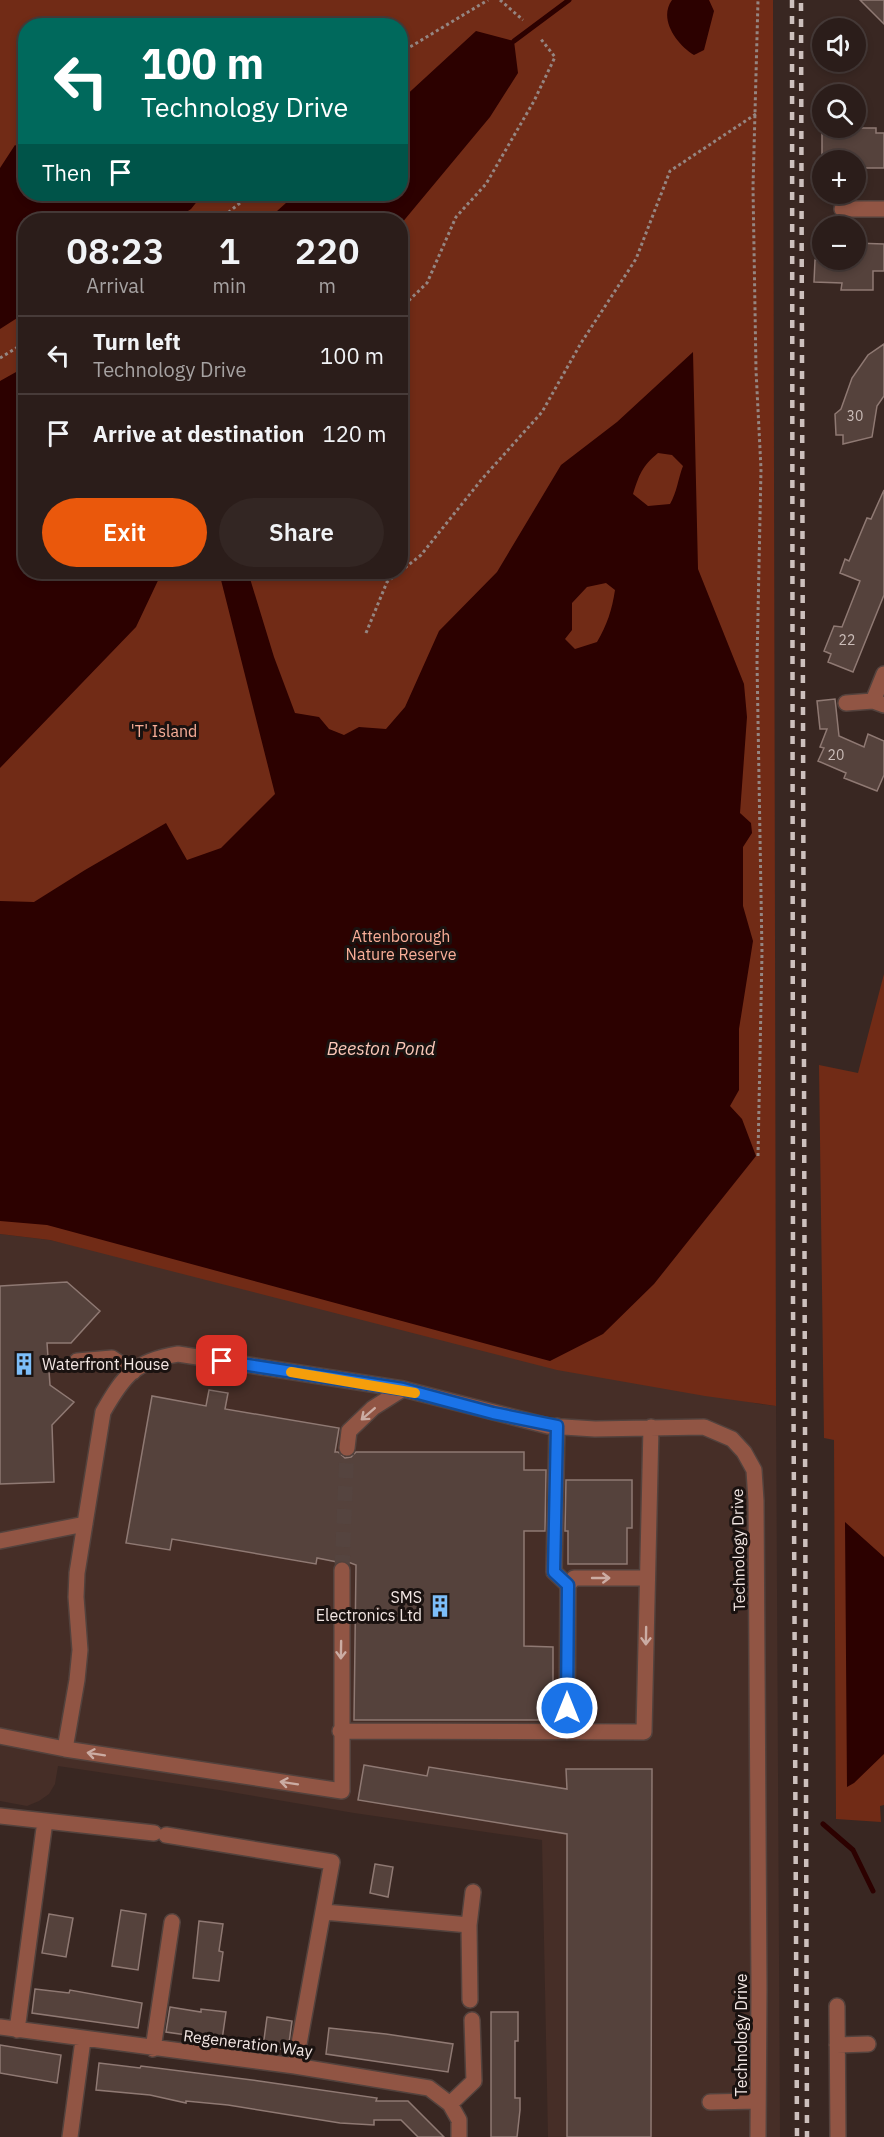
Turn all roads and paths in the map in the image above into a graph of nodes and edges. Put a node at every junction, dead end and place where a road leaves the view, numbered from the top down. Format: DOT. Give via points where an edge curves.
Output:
graph roads {
  1 [pos="488,0"];
  2 [pos="500,0"];
  3 [pos="758,0"];
  4 [pos="523,20"];
  5 [pos="540,38"];
  6 [pos="408,48"];
  7 [pos="756,114"];
  8 [pos="242,201"];
  9 [pos="842,208"];
  10 [pos="884,208"];
  11 [pos="228,213"];
  12 [pos="408,301"];
  13 [pos="18,347"];
  14 [pos="0,358"];
  15 [pos="408,565"];
  16 [pos="391,579"];
  17 [pos="366,633"];
  18 [pos="884,674"];
  19 [pos="846,703"];
  20 [pos="878,703"];
  21 [pos="758,1156"];
  22 [pos="77,1361"];
  23 [pos="132,1372"];
  24 [pos="403,1389"];
  25 [pos="557,1426"];
  26 [pos="651,1427"];
  27 [pos="347,1448"];
  28 [pos="85,1524"];
  29 [pos="0,1541"];
  30 [pos="342,1570"];
  31 [pos="647,1578"];
  32 [pos="568,1585"];
  33 [pos="340,1731"];
  34 [pos="567,1732"];
  35 [pos="0,1736"];
  36 [pos="65,1749"];
  37 [pos="0,1816"];
  38 [pos="45,1821"];
  39 [pos="473,1892"];
  40 [pos="324,1912"];
  41 [pos="172,1922"];
  42 [pos="469,1925"];
  43 [pos="470,2000"];
  44 [pos="837,2006"];
  45 [pos="472,2020"];
  46 [pos="0,2027"];
  47 [pos="17,2030"];
  48 [pos="83,2040"];
  49 [pos="868,2044"];
  50 [pos="837,2045"];
  51 [pos="153,2049"];
  52 [pos="295,2066"];
  53 [pos="758,2101"];
  54 [pos="710,2102"];
  55 [pos="450,2104"];
  56 [pos="70,2137"];
  57 [pos="459,2137"];
  58 [pos="758,2137"];
  59 [pos="838,2137"];
  1 -- 6 [label="path"];
  2 -- 4 [label="path"];
  3 -- 7 [label="path"];
  5 -- 12 [label="path" via="555,57 534,101 486,184 456,217 427,283"];
  7 -- 15 [label="path" via="670,171 636,259 542,412"];
  7 -- 21 [label="path" via="753,187 761,469 757,662 762,953"];
  8 -- 11 [label="path"];
  9 -- 10 [label="street"];
  13 -- 14 [label="path"];
  16 -- 17 [label="path"];
  18 -- 20 [label="street"];
  19 -- 20 [label="street"];
  22 -- 23 [label="street" via="112,1358"];
  23 -- 24 [label="street, Technology Drive" via="159,1357 178,1354"];
  23 -- 28 [label="street" via="103,1412"];
  24 -- 25 [label="street, Technology Drive"];
  24 -- 27 [label="street, one-way" via="373,1408 349,1431"];
  25 -- 26 [label="street, Technology Drive"];
  25 -- 32 [label="street" via="554,1572"];
  26 -- 31 [label="street"];
  26 -- 53 [label="street, Technology Drive" via="704,1427 720,1433 744,1452 754,1470"];
  28 -- 29 [label="street"];
  28 -- 36 [label="street" via="76,1598 80,1650"];
  30 -- 33 [label="street, one-way"];
  32 -- 31 [label="street, one-way" via="574,1578"];
  31 -- 34 [label="street, one-way" via="644,1732"];
  32 -- 34 [label="street"];
  33 -- 34 [label="street"];
  33 -- 36 [label="street, one-way" via="342,1791"];
  35 -- 36 [label="street"];
  37 -- 38 [label="street"];
  38 -- 40 [label="street" via="160,1834 332,1862"];
  38 -- 47 [label="street"];
  39 -- 42 [label="street"];
  40 -- 42 [label="street"];
  40 -- 52 [label="street"];
  41 -- 51 [label="street"];
  42 -- 43 [label="street"];
  44 -- 50 [label="street"];
  45 -- 55 [label="street" via="474,2081"];
  46 -- 47 [label="street, Regeneration Way"];
  47 -- 48 [label="street, Regeneration Way"];
  48 -- 51 [label="street, Regeneration Way"];
  48 -- 56 [label="street"];
  49 -- 50 [label="street"];
  50 -- 59 [label="street"];
  51 -- 52 [label="street, Regeneration Way"];
  52 -- 55 [label="street, Regeneration Way" via="429,2088"];
  53 -- 54 [label="street"];
  53 -- 58 [label="street, Technology Drive"];
  55 -- 57 [label="street" via="459,2120"];
}
